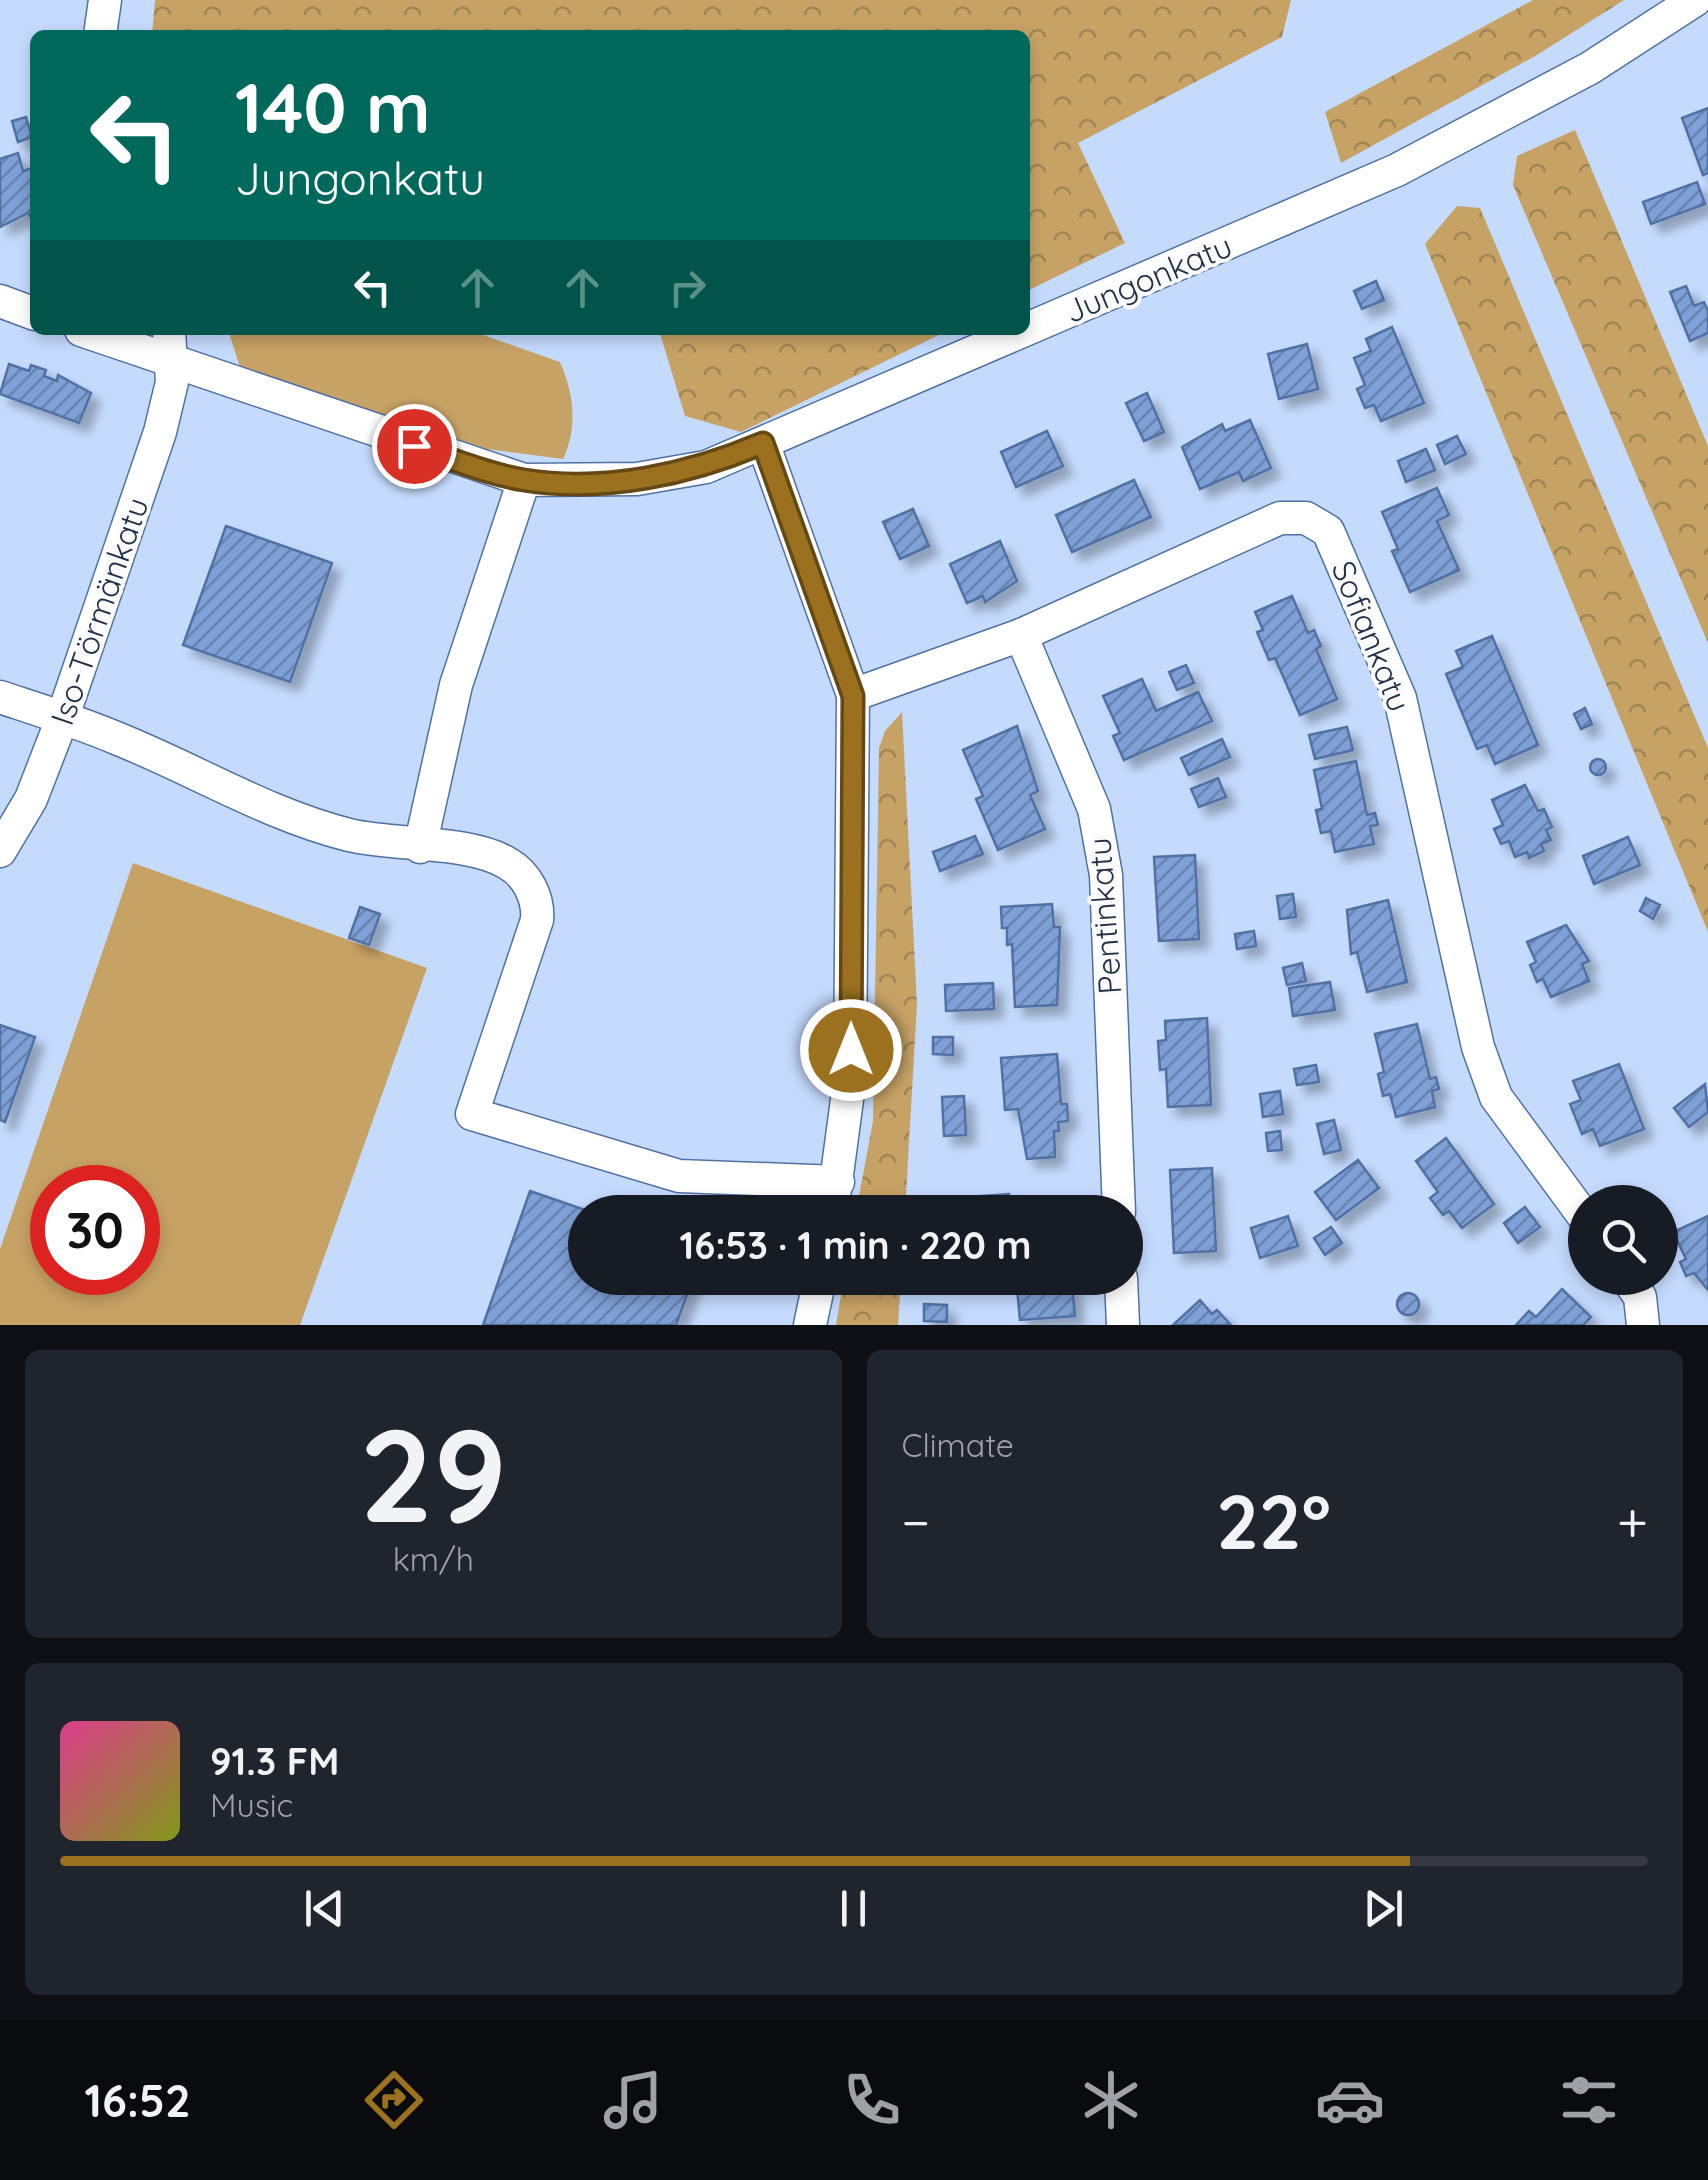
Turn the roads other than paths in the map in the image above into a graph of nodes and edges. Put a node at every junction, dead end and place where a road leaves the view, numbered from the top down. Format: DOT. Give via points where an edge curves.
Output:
graph roads {
  1 [pos="105,0"];
  2 [pos="1694,0"];
  3 [pos="101,30"];
  4 [pos="0,301"];
  5 [pos="30,312"];
  6 [pos="1030,328"];
  7 [pos="109,335"];
  8 [pos="1014,335"];
  9 [pos="171,346"];
  10 [pos="763,443"];
  11 [pos="524,480"];
  12 [pos="1021,635"];
  13 [pos="853,696"];
  14 [pos="0,697"];
  15 [pos="62,719"];
  16 [pos="420,847"];
  17 [pos="0,851"];
  18 [pos="820,1195"];
  19 [pos="835,1195"];
  20 [pos="1118,1195"];
  21 [pos="1568,1195"];
  22 [pos="816,1295"];
  23 [pos="1121,1295"];
  24 [pos="1639,1295"];
  25 [pos="810,1325"];
  26 [pos="1122,1325"];
  27 [pos="1643,1325"];
  1 -- 3 [label="street"];
  2 -- 6 [label="street, Jungonkatu" via="1590,68 1397,170"];
  4 -- 5 [label="street"];
  7 -- 9 [label="street, Jungonkatu"];
  8 -- 10 [label="street, Jungonkatu"];
  9 -- 11 [label="street, Jungonkatu"];
  9 -- 15 [label="street, Iso-Törmänkatu" via="160,432"];
  10 -- 11 [label="street, Jungonkatu" via="706,467 636,479"];
  10 -- 13 [label="street"];
  11 -- 16 [label="street" via="456,685"];
  12 -- 13 [label="street, Sofiankatu"];
  12 -- 20 [label="street, Pentinkatu" via="1094,809 1106,875"];
  12 -- 21 [label="street, Sofiankatu" via="1280,518 1306,518 1328,530 1400,698 1477,1042 1496,1097"];
  13 -- 19 [label="street" via="850,1077"];
  14 -- 15 [label="street"];
  15 -- 16 [label="street" via="293,818"];
  15 -- 17 [label="street, Iso-Törmänkatu" via="31,799"];
  16 -- 18 [label="street" via="507,862 530,886 538,910 472,1114 679,1176"];
  22 -- 25 [label="street"];
  23 -- 26 [label="street"];
  24 -- 27 [label="street"];
}
